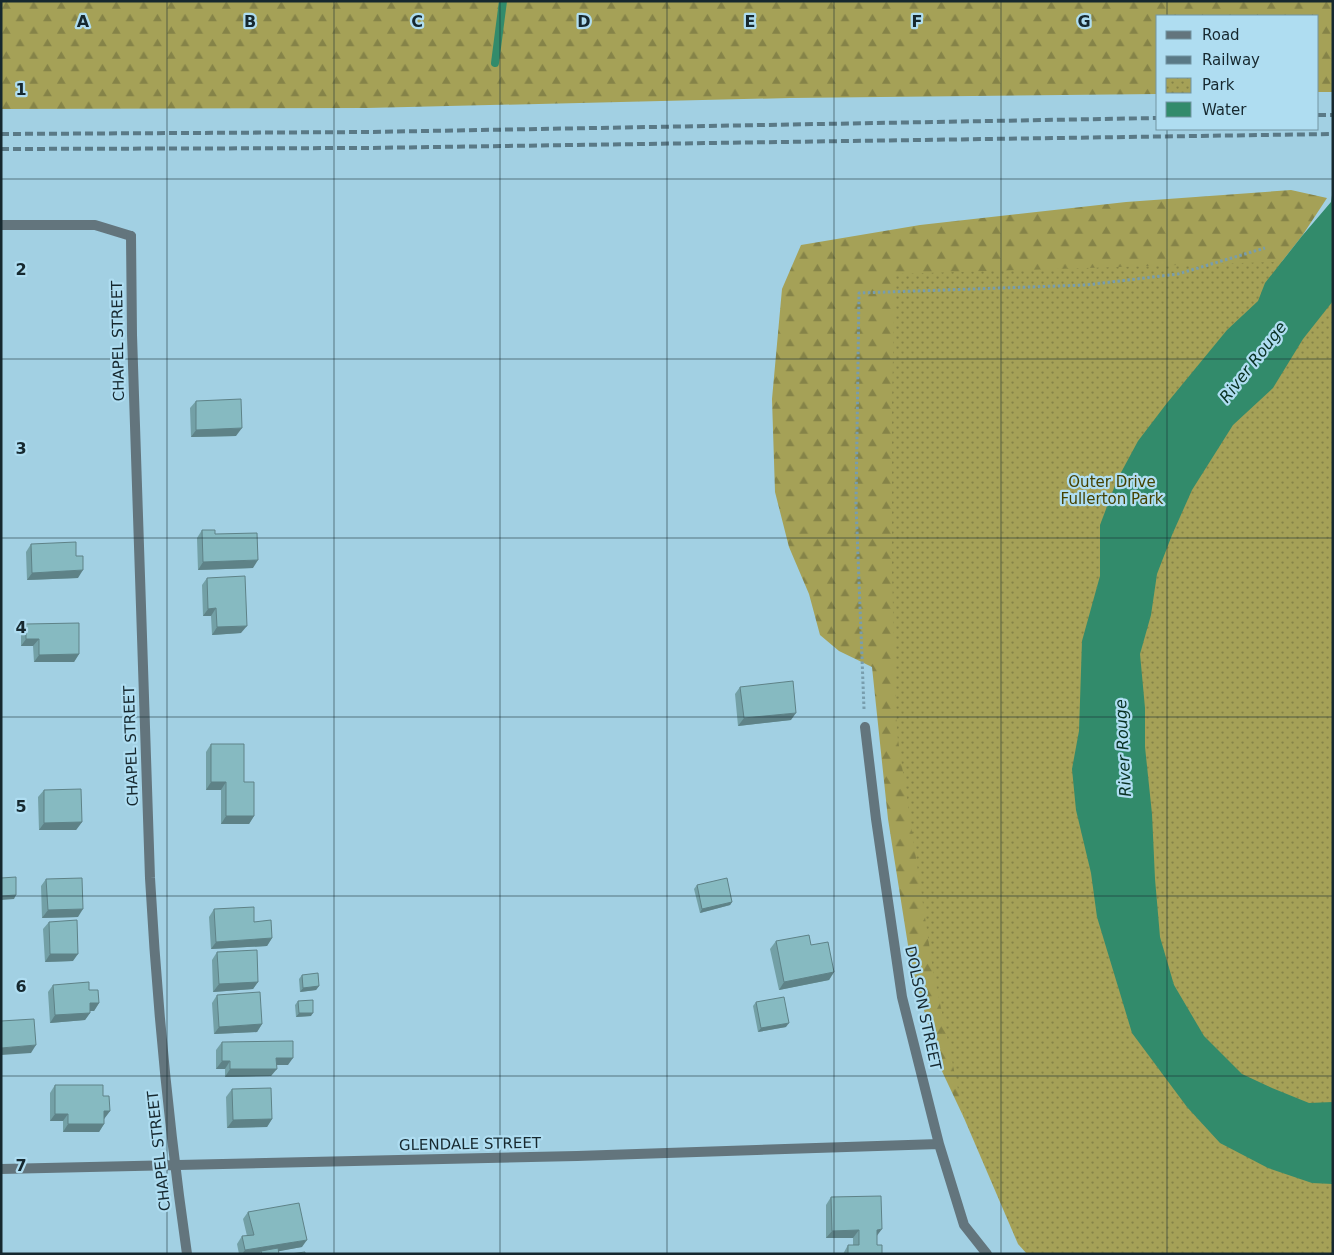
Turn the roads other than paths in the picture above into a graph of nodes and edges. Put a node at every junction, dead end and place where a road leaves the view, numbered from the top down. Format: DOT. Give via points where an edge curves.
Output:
graph roads {
  1 [pos="1,224"];
  2 [pos="865,727"];
  3 [pos="939,1144"];
  4 [pos="174,1165"];
  5 [pos="1,1170"];
  6 [pos="186,1254"];
  7 [pos="987,1254"];
  1 -- 4 [label="street, CHAPEL STREET" via="95,225 131,236 150,878"];
  2 -- 3 [label="street, DOLSON STREET" via="902,997"];
  3 -- 4 [label="street, GLENDALE STREET"];
  3 -- 7 [label="street, DOLSON STREET" via="964,1225"];
  4 -- 5 [label="street, GLENDALE STREET"];
  4 -- 6 [label="street, CHAPEL STREET"];
}
